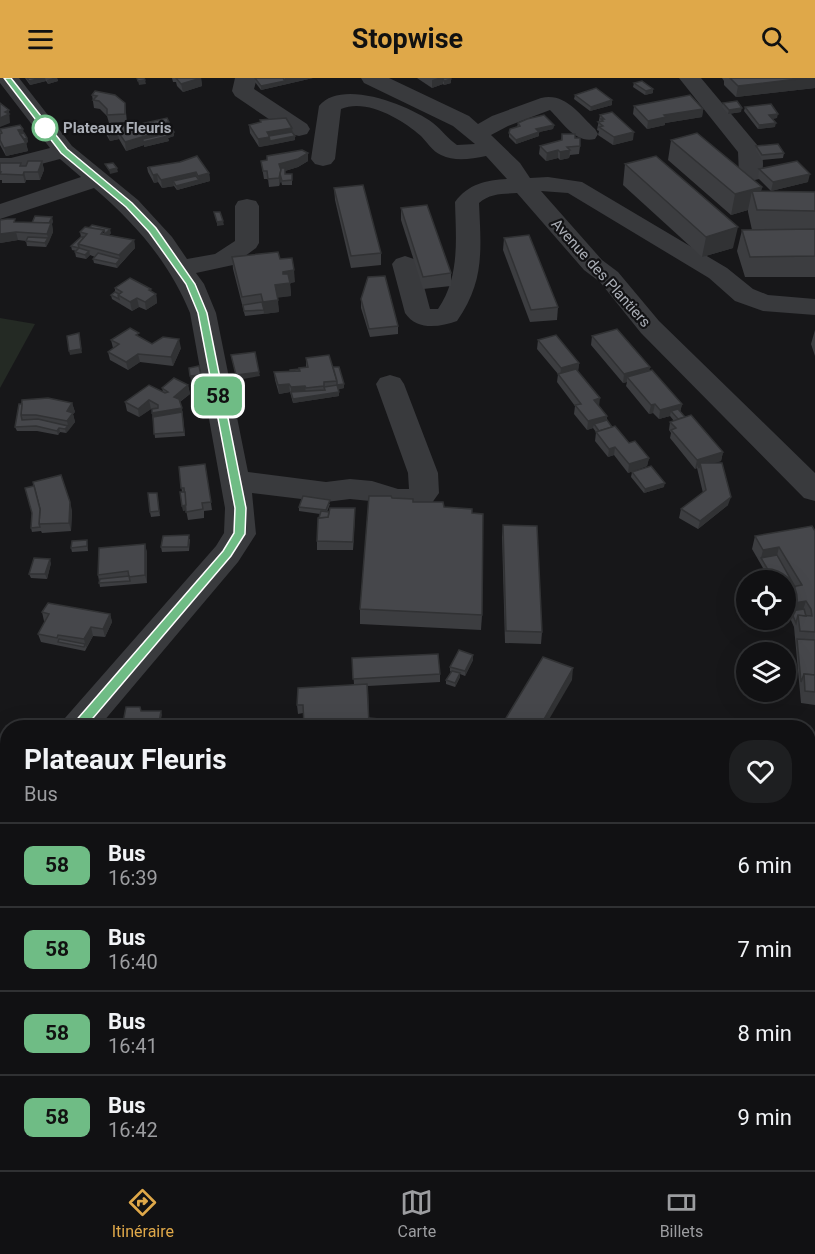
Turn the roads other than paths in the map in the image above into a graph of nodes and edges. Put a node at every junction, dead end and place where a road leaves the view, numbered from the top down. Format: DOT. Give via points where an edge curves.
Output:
graph roads {
  1 [pos="8,78"];
  2 [pos="246,78"];
  3 [pos="372,78"];
  4 [pos="690,78"];
  5 [pos="0,96"];
  6 [pos="299,129"];
  7 [pos="587,134"];
  8 [pos="484,141"];
  9 [pos="53,154"];
  10 [pos="323,159"];
  11 [pos="0,165"];
  12 [pos="751,174"];
  13 [pos="96,180"];
  14 [pos="522,184"];
  15 [pos="247,206"];
  16 [pos="0,212"];
  17 [pos="405,264"];
  18 [pos="180,267"];
  19 [pos="815,307"];
  20 [pos="390,384"];
  21 [pos="235,481"];
  22 [pos="815,490"];
  23 [pos="84,720"];
  1 -- 9 [label="street"];
  2 -- 6 [label="street" via="243,91"];
  3 -- 8 [label="street, Avenue des Plantiers" via="461,121"];
  4 -- 12 [label="street" via="750,151"];
  5 -- 9 [label="street"];
  7 -- 8 [label="street" via="556,104 549,103 500,121"];
  8 -- 10 [label="street" via="466,153 451,151 427,129 402,116 373,102 347,99 330,106"];
  8 -- 14 [label="street, Avenue des Plantiers" via="512,168"];
  9 -- 11 [label="street"];
  9 -- 13 [label="street"];
  13 -- 16 [label="street"];
  13 -- 18 [label="street" via="141,217"];
  14 -- 17 [label="street" via="482,189 467,202 467,279 461,298 448,315 432,319 418,313"];
  14 -- 19 [label="street" via="574,187 708,267 744,295 763,303"];
  14 -- 22 [label="street, Avenue des Plantiers" via="650,327"];
  15 -- 18 [label="street" via="247,243 236,255 218,263"];
  18 -- 21 [label="street" via="203,313"];
  20 -- 21 [label="street" via="423,473 424,492 418,500 397,500 372,491 326,492"];
  21 -- 23 [label="street" via="240,534"];
}
